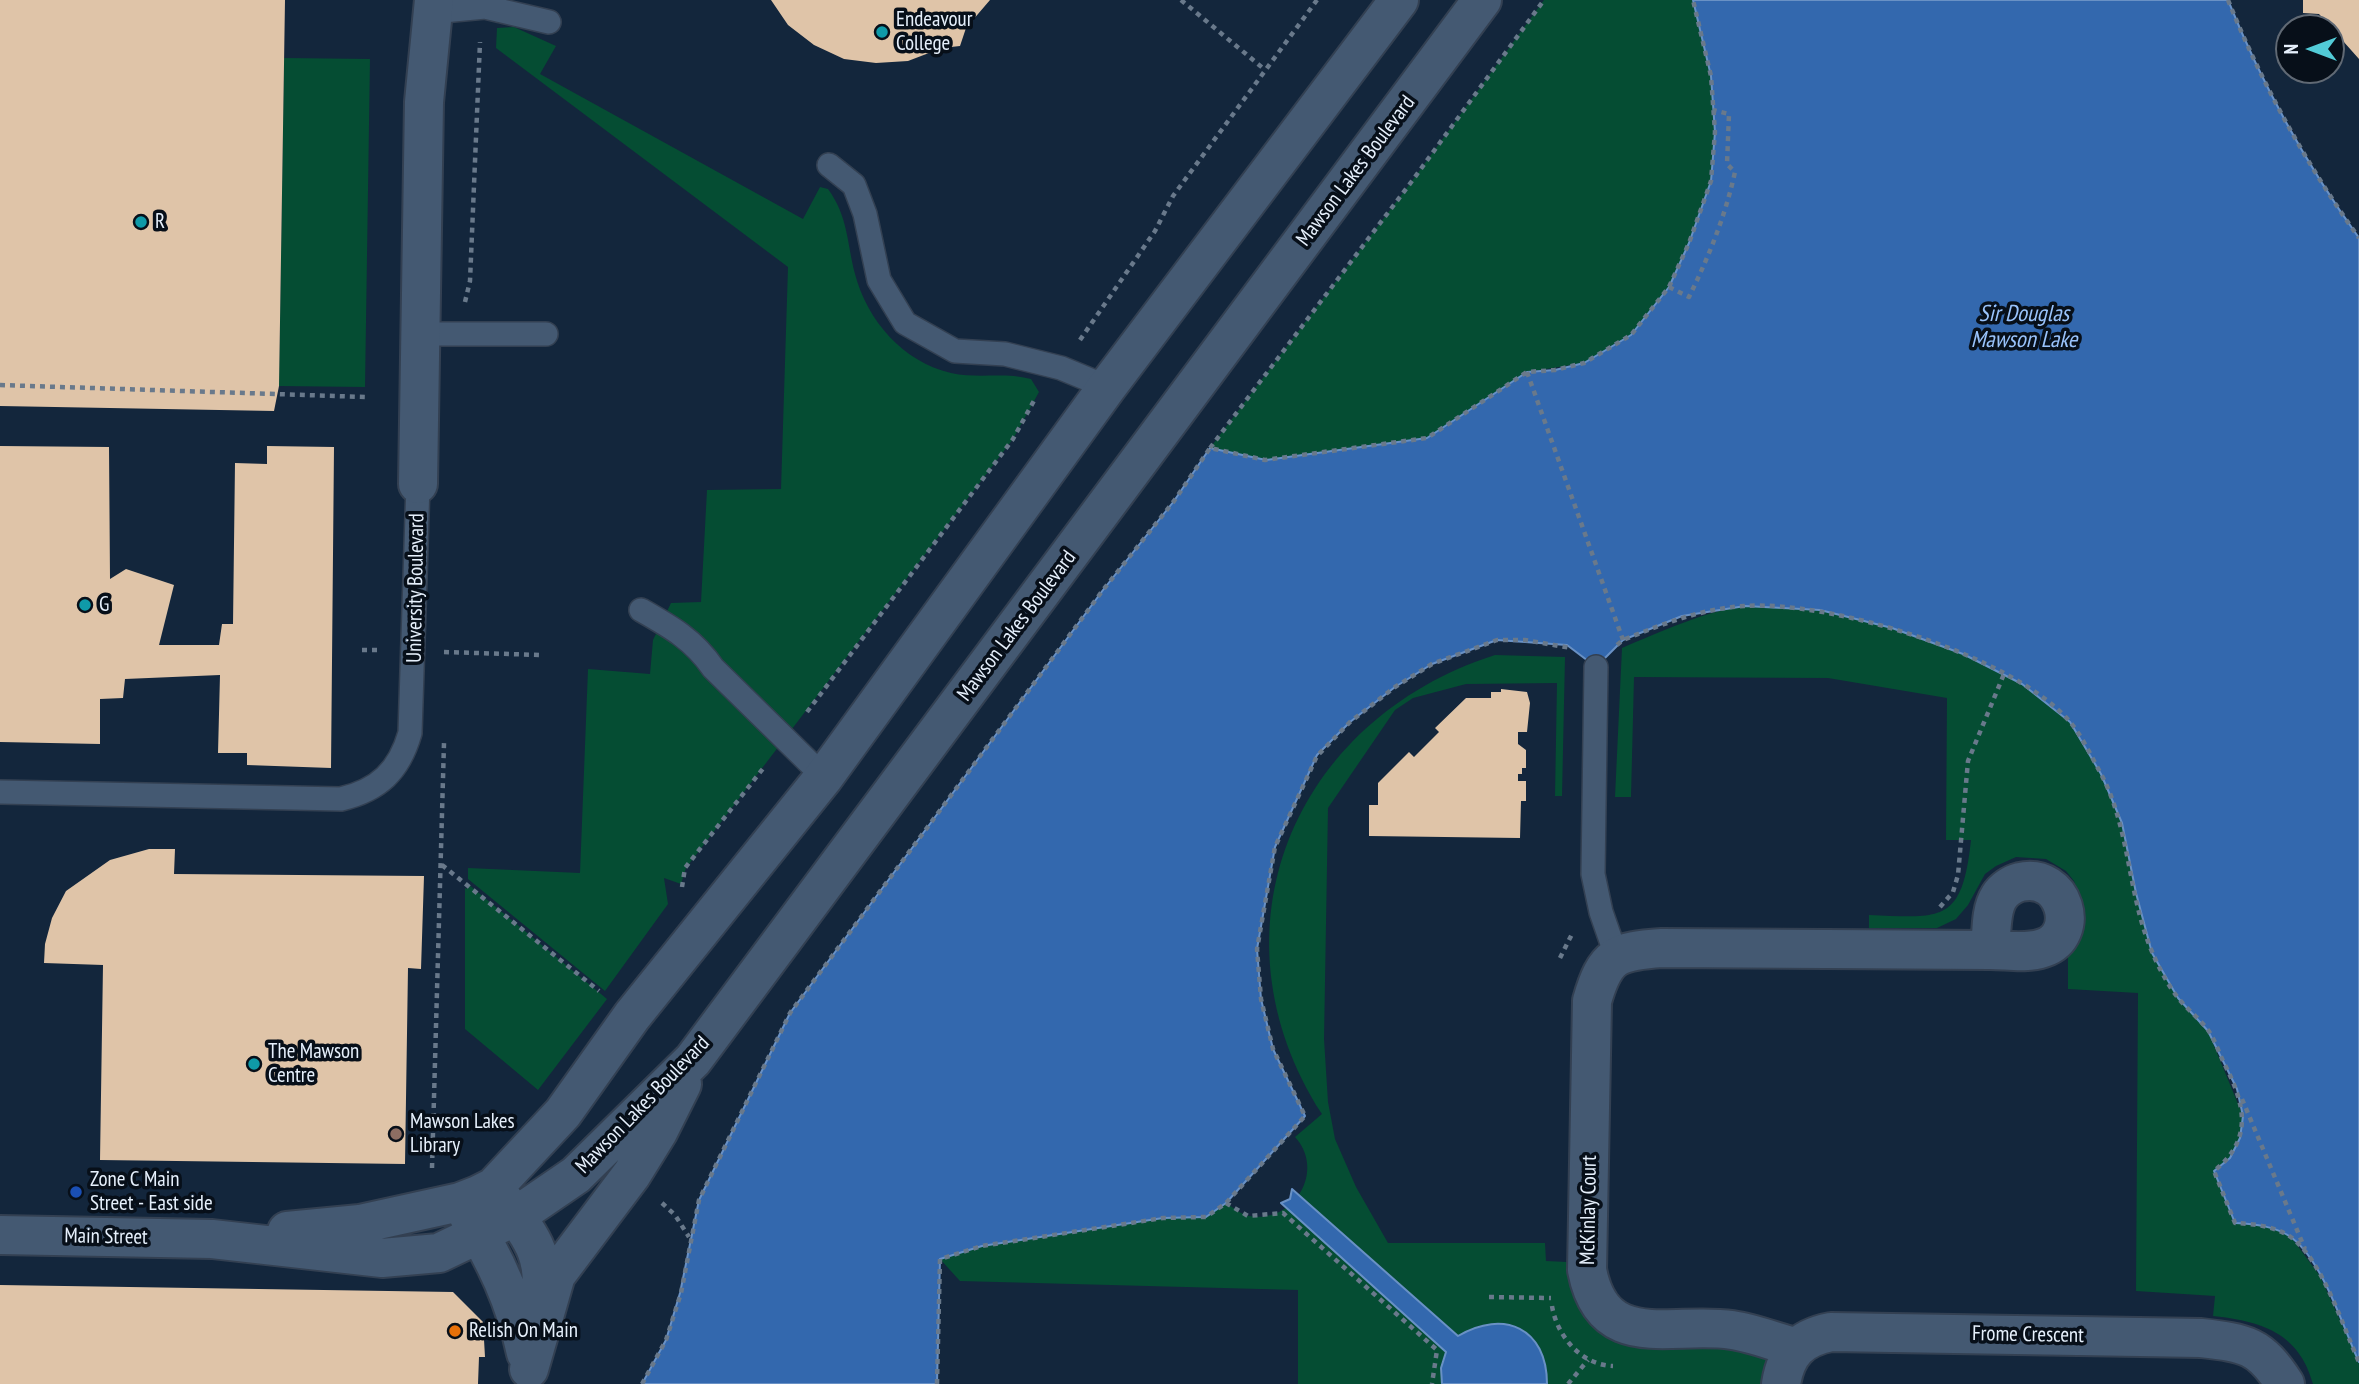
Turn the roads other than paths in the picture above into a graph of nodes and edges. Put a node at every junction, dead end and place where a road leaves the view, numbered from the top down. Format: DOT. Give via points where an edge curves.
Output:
graph roads {
  1 [pos="1399,0"];
  2 [pos="1482,0"];
  3 [pos="433,6"];
  4 [pos="549,22"];
  5 [pos="829,165"];
  6 [pos="439,334"];
  7 [pos="546,334"];
  8 [pos="1107,387"];
  9 [pos="418,484"];
  10 [pos="641,610"];
  11 [pos="1596,667"];
  12 [pos="824,777"];
  13 [pos="0,792"];
  14 [pos="1990,950"];
  15 [pos="1616,955"];
  16 [pos="693,1060"];
  17 [pos="490,1202"];
  18 [pos="0,1235"];
  19 [pos="480,1235"];
  20 [pos="212,1239"];
  21 [pos="1795,1347"];
  22 [pos="529,1377"];
  23 [pos="1781,1384"];
  24 [pos="2285,1384"];
  1 -- 8 [label="street, Mawson Lakes Boulevard"];
  2 -- 16 [label="street, Mawson Lakes Boulevard"];
  3 -- 4 [label="lane" via="485,7"];
  3 -- 6 [label="street, University Boulevard" via="424,102"];
  5 -- 8 [label="lane" via="854,185 865,214 878,280 905,323 955,351 1005,355 1061,368"];
  6 -- 7 [label="lane"];
  6 -- 9 [label="street, University Boulevard"];
  8 -- 12 [label="street, Mawson Lakes Boulevard"];
  9 -- 13 [label="lane, University Boulevard" via="410,733 404,755 388,777 364,794 341,799"];
  10 -- 12 [label="lane" via="699,648 713,668"];
  11 -- 15 [label="lane" via="1594,874"];
  12 -- 17 [label="street, Mawson Lakes Boulevard"];
  14 -- 15 [label="street" via="1662,948"];
  15 -- 21 [label="street, McKinlay Court" via="1599,975 1592,1001 1587,1270 1591,1293 1620,1324 1639,1329 1733,1330"];
  16 -- 17 [label="street, Mawson Lakes Boulevard" via="576,1175"];
  16 -- 22 [label="street" via="632,1174 556,1276"];
  17 -- 19 [label="street, Mawson Lakes Boulevard"];
  17 -- 20 [label="street, Mawson Lakes Boulevard" via="360,1224"];
  17 -- 22 [label="street" via="537,1246 544,1284"];
  18 -- 20 [label="street, Main Street"];
  19 -- 20 [label="street, Mawson Lakes Boulevard" via="439,1253 382,1258"];
  19 -- 22 [label="street" via="518,1314"];
  21 -- 23 [label="street"];
  21 -- 24 [label="street, Frome Crescent" via="1810,1336 1830,1332 2201,1338 2243,1342 2269,1360"];
}
